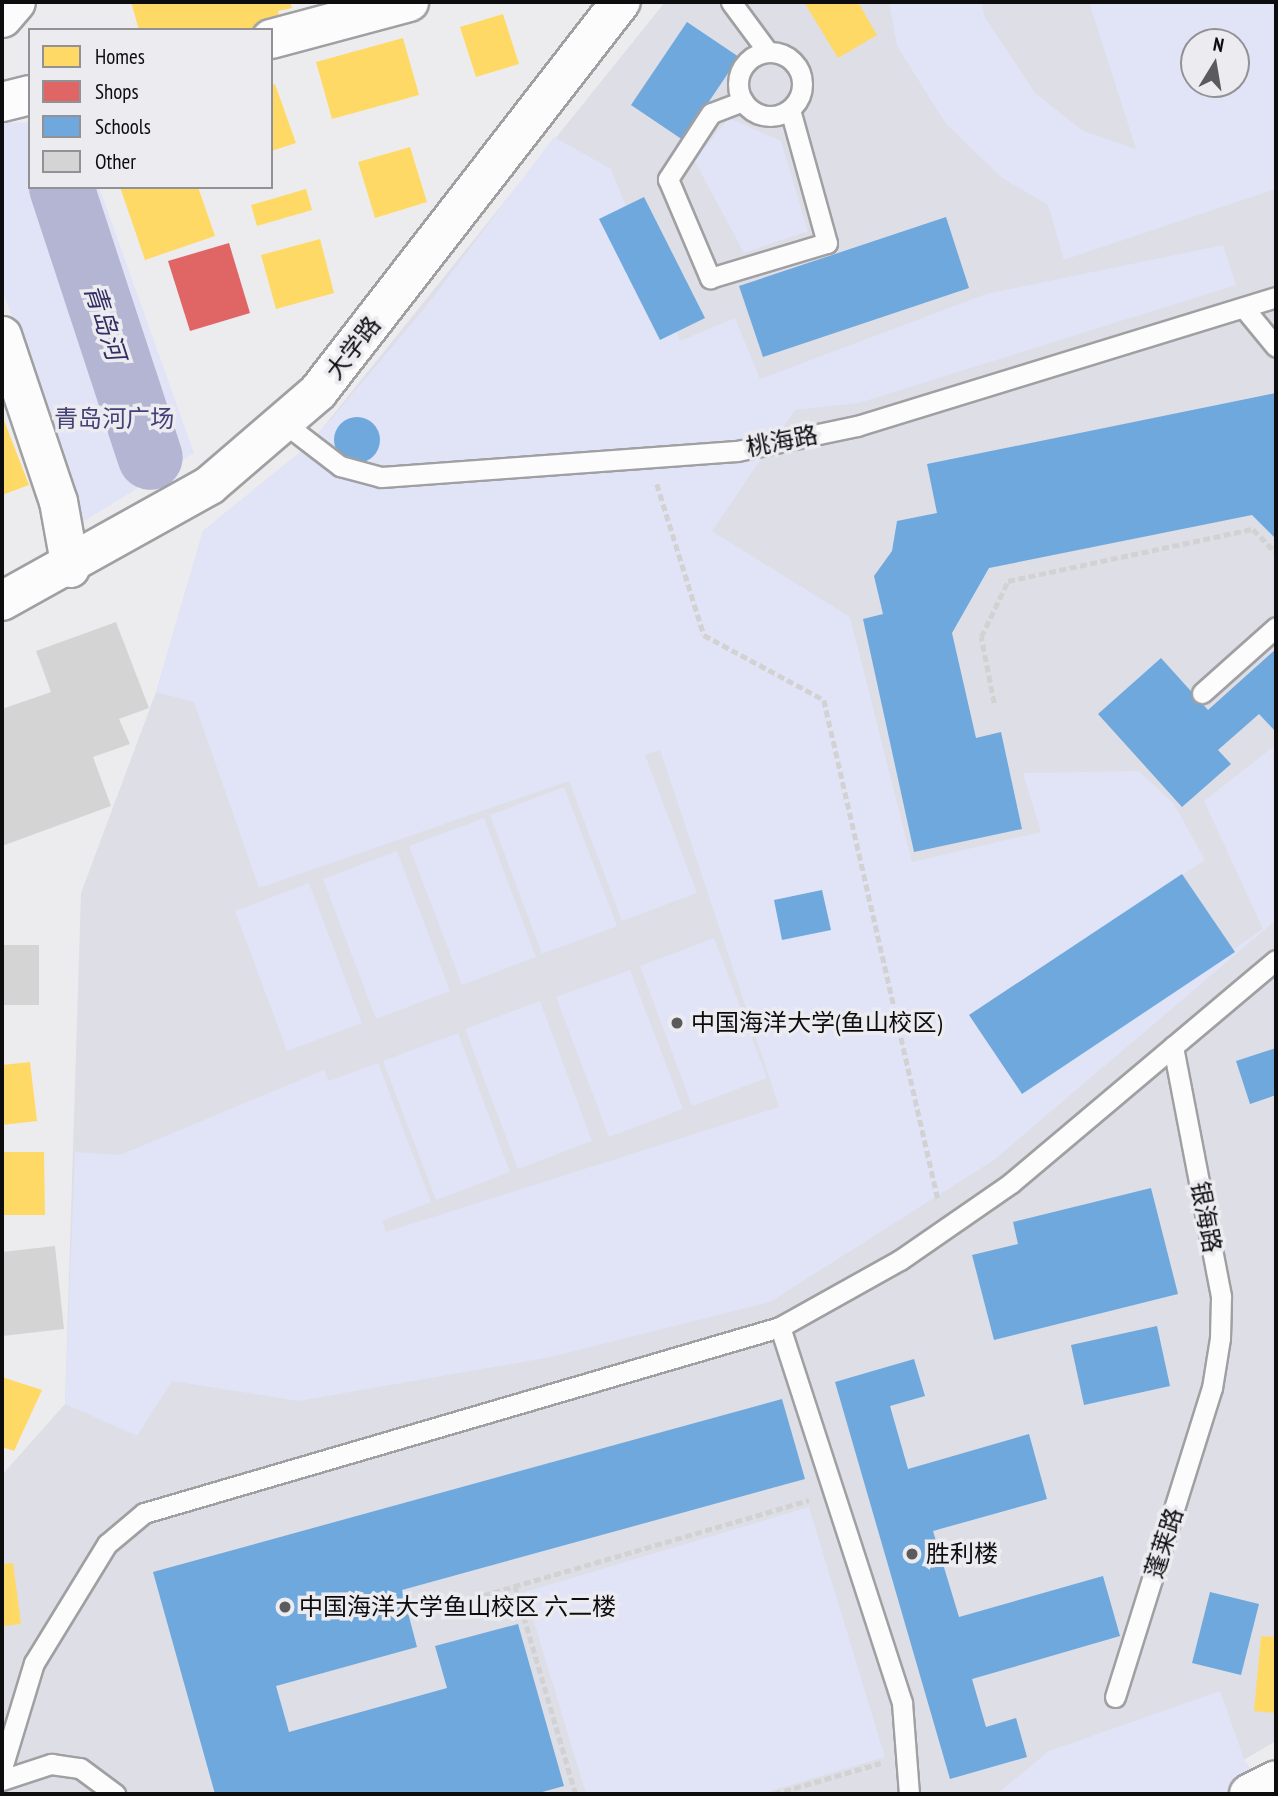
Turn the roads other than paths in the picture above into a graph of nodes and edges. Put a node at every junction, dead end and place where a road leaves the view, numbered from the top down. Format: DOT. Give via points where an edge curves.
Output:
graph roads {
  1 [pos="16,2"];
  2 [pos="409,2"];
  3 [pos="621,2"];
  4 [pos="732,2"];
  5 [pos="2,18"];
  6 [pos="273,38"];
  7 [pos="768,52"];
  8 [pos="28,96"];
  9 [pos="743,101"];
  10 [pos="2,102"];
  11 [pos="790,110"];
  12 [pos="1276,297"];
  13 [pos="1244,308"];
  14 [pos="2,335"];
  15 [pos="1276,346"];
  16 [pos="284,424"];
  17 [pos="70,568"];
  18 [pos="2,601"];
  19 [pos="1276,627"];
  20 [pos="1202,693"];
  21 [pos="1276,961"];
  22 [pos="1173,1046"];
  23 [pos="780,1327"];
  24 [pos="1212,1388"];
  25 [pos="1115,1697"];
  26 [pos="2,1768"];
  27 [pos="2,1780"];
  28 [pos="1276,1780"];
  29 [pos="115,1794"];
  30 [pos="909,1794"];
  31 [pos="1249,1794"];
  1 -- 5 [label="street"];
  2 -- 6 [label="main road"];
  3 -- 16 [label="main road, 大学路" via="318,392"];
  4 -- 7 [label="lane"];
  7 -- 9 [label="lane" via="741,69"];
  7 -- 11 [label="lane" via="787,57 800,72 801,93"];
  8 -- 10 [label="main road"];
  9 -- 11 [label="lane" via="771,116"];
  9 -- 11 [label="lane" via="711,113 668,179 710,278 827,243"];
  12 -- 13 [label="lane, 桃海路"];
  13 -- 15 [label="lane"];
  13 -- 16 [label="lane, 桃海路" via="857,426 737,451 381,477 340,466"];
  14 -- 17 [label="street" via="58,501"];
  16 -- 17 [label="main road, 大学路" via="210,485"];
  17 -- 18 [label="main road, 大学路"];
  19 -- 20 [label="lane"];
  21 -- 22 [label="lane"];
  22 -- 23 [label="lane" via="1011,1183 945,1229"];
  22 -- 24 [label="lane, 银海路" via="1221,1296"];
  23 -- 26 [label="lane" via="144,1513 107,1544 34,1663"];
  23 -- 30 [label="lane" via="902,1703"];
  24 -- 25 [label="lane, 蓬莱路"];
  27 -- 29 [label="lane" via="51,1764 80,1769"];
  28 -- 31 [label="main road"];
}
